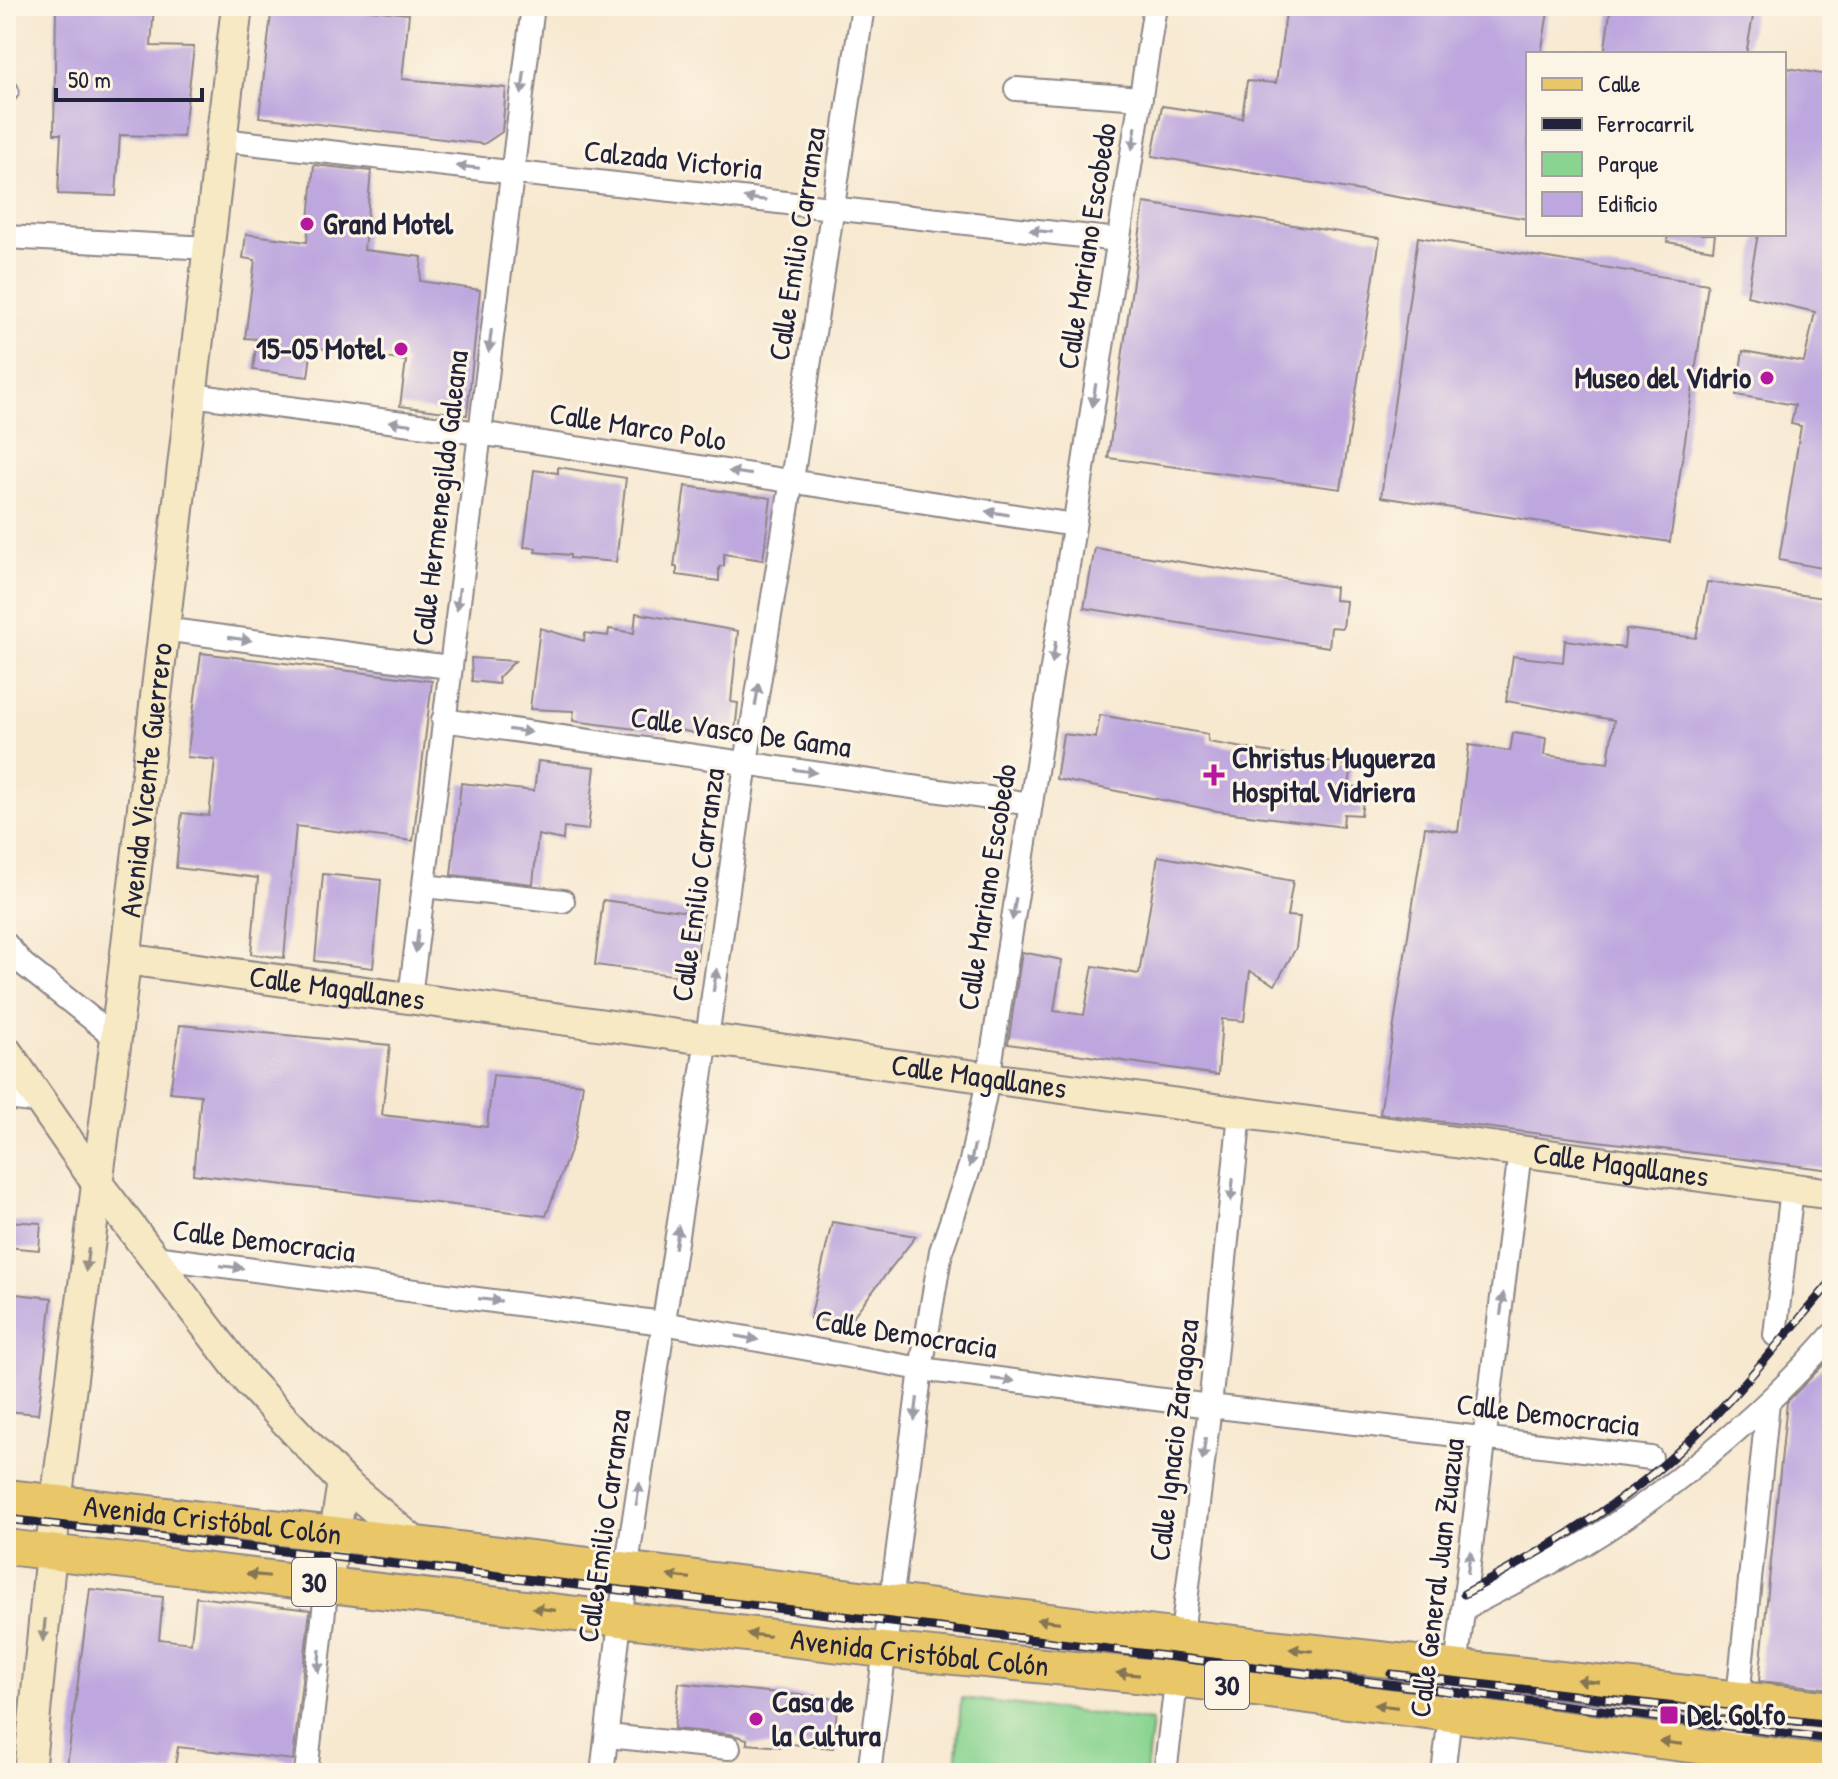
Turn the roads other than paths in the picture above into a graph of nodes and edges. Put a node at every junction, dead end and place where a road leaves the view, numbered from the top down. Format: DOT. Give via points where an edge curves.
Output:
graph roads {
  1 [pos="237,6"];
  2 [pos="533,6"];
  3 [pos="863,6"];
  4 [pos="1155,6"];
  5 [pos="1016,89"];
  6 [pos="1141,98"];
  7 [pos="222,140"];
  8 [pos="512,172"];
  9 [pos="833,208"];
  10 [pos="6,237"];
  11 [pos="1118,240"];
  12 [pos="209,248"];
  13 [pos="192,395"];
  14 [pos="479,433"];
  15 [pos="792,480"];
  16 [pos="1074,525"];
  17 [pos="163,629"];
  18 [pos="449,667"];
  19 [pos="443,720"];
  20 [pos="746,763"];
  21 [pos="1031,804"];
  22 [pos="424,886"];
  23 [pos="563,901"];
  24 [pos="6,944"];
  25 [pos="125,959"];
  26 [pos="410,997"];
  27 [pos="116,1038"];
  28 [pos="707,1038"];
  29 [pos="6,1051"];
  30 [pos="988,1080"];
  31 [pos="6,1098"];
  32 [pos="41,1102"];
  33 [pos="1240,1113"];
  34 [pos="1520,1152"];
  35 [pos="97,1183"];
  36 [pos="1792,1189"];
  37 [pos="1832,1194"];
  38 [pos="154,1257"];
  39 [pos="663,1323"];
  40 [pos="1775,1335"];
  41 [pos="1832,1335"];
  42 [pos="921,1369"];
  43 [pos="1768,1402"];
  44 [pos="1210,1406"];
  45 [pos="1486,1438"];
  46 [pos="1651,1458"];
  47 [pos="343,1482"];
  48 [pos="6,1497"];
  49 [pos="56,1502"];
  50 [pos="334,1534"];
  51 [pos="419,1546"];
  52 [pos="6,1547"];
  53 [pos="52,1552"];
  54 [pos="626,1571"];
  55 [pos="327,1583"];
  56 [pos="891,1602"];
  57 [pos="1463,1609"];
  58 [pos="621,1619"];
  59 [pos="1181,1637"];
  60 [pos="883,1650"];
  61 [pos="1456,1667"];
  62 [pos="1176,1679"];
  63 [pos="1738,1698"];
  64 [pos="1832,1709"];
  65 [pos="1449,1714"];
  66 [pos="607,1736"];
  67 [pos="729,1748"];
  68 [pos="1732,1762"];
  69 [pos="1832,1763"];
  70 [pos="29,1773"];
  71 [pos="306,1773"];
  72 [pos="602,1773"];
  73 [pos="869,1773"];
  74 [pos="1165,1773"];
  75 [pos="1443,1773"];
  1 -- 7 [label="street, Avenida Vicente Guerrero"];
  2 -- 8 [label="street, Calle Hermenegildo Galeana, one-way"];
  3 -- 9 [label="street, Calle Emilio Carranza"];
  4 -- 6 [label="street, Calle Mariano Escobedo"];
  5 -- 6 [label="street"];
  6 -- 11 [label="street, Calle Mariano Escobedo, one-way"];
  8 -- 7 [label="street, Calzada Victoria, one-way"];
  7 -- 12 [label="street, Avenida Vicente Guerrero"];
  9 -- 8 [label="street, Calzada Victoria, one-way"];
  8 -- 14 [label="street, Calle Hermenegildo Galeana, one-way"];
  11 -- 9 [label="street, Calzada Victoria, one-way"];
  9 -- 15 [label="street, Calle Emilio Carranza"];
  10 -- 12 [label="street"];
  11 -- 16 [label="street, Calle Mariano Escobedo, one-way"];
  12 -- 13 [label="street, Avenida Vicente Guerrero"];
  14 -- 13 [label="street, Calle Marco Polo, one-way"];
  13 -- 17 [label="street, Avenida Vicente Guerrero"];
  15 -- 14 [label="street, Calle Marco Polo, one-way"];
  14 -- 18 [label="street, Calle Hermenegildo Galeana, one-way"];
  16 -- 15 [label="street, Calle Marco Polo, one-way"];
  20 -- 15 [label="street, Calle Emilio Carranza, one-way"];
  16 -- 21 [label="street, Calle Mariano Escobedo, one-way"];
  17 -- 18 [label="street, one-way"];
  17 -- 25 [label="street, Avenida Vicente Guerrero"];
  18 -- 19 [label="street, Calle Hermenegildo Galeana"];
  19 -- 20 [label="street, Calle Vasco De Gama, one-way"];
  19 -- 22 [label="street, Calle Hermenegildo Galeana"];
  20 -- 21 [label="street, Calle Vasco De Gama, one-way"];
  28 -- 20 [label="street, Calle Emilio Carranza, one-way"];
  21 -- 30 [label="street, Calle Mariano Escobedo, one-way"];
  22 -- 23 [label="street"];
  22 -- 26 [label="street, Calle Hermenegildo Galeana, one-way"];
  24 -- 27 [label="street" via="23,964"];
  25 -- 26 [label="street, Calle Magallanes"];
  25 -- 27 [label="street, Avenida Vicente Guerrero"];
  26 -- 28 [label="street, Calle Magallanes"];
  27 -- 35 [label="street, Avenida Vicente Guerrero"];
  28 -- 30 [label="street, Calle Magallanes"];
  39 -- 28 [label="street, Calle Emilio Carranza, one-way"];
  29 -- 32 [label="street"];
  30 -- 33 [label="street, Calle Magallanes"];
  30 -- 42 [label="street, Calle Mariano Escobedo, one-way" via="970,1166 941,1251"];
  31 -- 32 [label="street"];
  32 -- 35 [label="street"];
  33 -- 34 [label="street, Calle Magallanes"];
  33 -- 44 [label="street, Calle Ignacio Zaragoza, one-way"];
  34 -- 36 [label="street, Calle Magallanes"];
  45 -- 34 [label="street, Calle General Juan Zuazua, one-way"];
  35 -- 38 [label="street"];
  35 -- 49 [label="street, Avenida Vicente Guerrero, one-way"];
  36 -- 37 [label="street, Calle Magallanes"];
  36 -- 40 [label="street"];
  38 -- 39 [label="street, Calle Democracia, one-way"];
  38 -- 47 [label="street" via="248,1381"];
  39 -- 42 [label="street, Calle Democracia, one-way"];
  54 -- 39 [label="street, Calle Emilio Carranza, one-way"];
  41 -- 43 [label="street"];
  42 -- 44 [label="street, Calle Democracia, one-way"];
  42 -- 56 [label="street, Calle Mariano Escobedo, one-way"];
  43 -- 57 [label="street" via="1634,1510 1567,1554"];
  43 -- 63 [label="street"];
  44 -- 45 [label="street, Calle Democracia"];
  44 -- 59 [label="street, Calle Ignacio Zaragoza, one-way"];
  45 -- 46 [label="street, Calle Democracia"];
  57 -- 45 [label="street, Calle General Juan Zuazua, one-way"];
  47 -- 50 [label="street"];
  47 -- 51 [label="street"];
  48 -- 49 [label="main road, Avenida Cristóbal Colón / 30"];
  49 -- 50 [label="main road, Avenida Cristóbal Colón / 30"];
  49 -- 53 [label="street, Avenida Vicente Guerrero"];
  50 -- 51 [label="main road, Avenida Cristóbal Colón / 30"];
  50 -- 55 [label="street"];
  51 -- 54 [label="main road, 30"];
  52 -- 53 [label="main road, Avenida Cristóbal Colón / 30"];
  55 -- 53 [label="main road, Avenida Cristóbal Colón / 30, one-way"];
  53 -- 70 [label="street, Avenida Vicente Guerrero, one-way"];
  56 -- 54 [label="main road, 30, one-way"];
  54 -- 58 [label="street, Calle Emilio Carranza"];
  58 -- 55 [label="main road, Avenida Cristóbal Colón / 30, one-way"];
  55 -- 71 [label="street, one-way"];
  59 -- 56 [label="main road, 30, one-way"];
  56 -- 60 [label="street, Calle Mariano Escobedo"];
  57 -- 61 [label="street, Calle General Juan Zuazua"];
  60 -- 58 [label="main road, Avenida Cristóbal Colón / 30, one-way"];
  58 -- 66 [label="street, Calle Emilio Carranza"];
  61 -- 59 [label="main road, 30, one-way"];
  59 -- 62 [label="street, Calle Ignacio Zaragoza"];
  62 -- 60 [label="main road, Avenida Cristóbal Colón / 30, one-way"];
  60 -- 73 [label="street, Calle Mariano Escobedo"];
  63 -- 61 [label="main road, 30, one-way"];
  61 -- 65 [label="street, Calle General Juan Zuazua"];
  65 -- 62 [label="main road, Avenida Cristóbal Colón / 30, one-way"];
  62 -- 74 [label="street, Calle Ignacio Zaragoza"];
  63 -- 64 [label="main road, 30"];
  63 -- 68 [label="street"];
  68 -- 65 [label="main road, Avenida Cristóbal Colón / 30, one-way"];
  65 -- 75 [label="street, Calle General Juan Zuazua"];
  66 -- 67 [label="street"];
  66 -- 72 [label="street, Calle Emilio Carranza"];
  68 -- 69 [label="main road, Avenida Cristóbal Colón / 30"];
}
